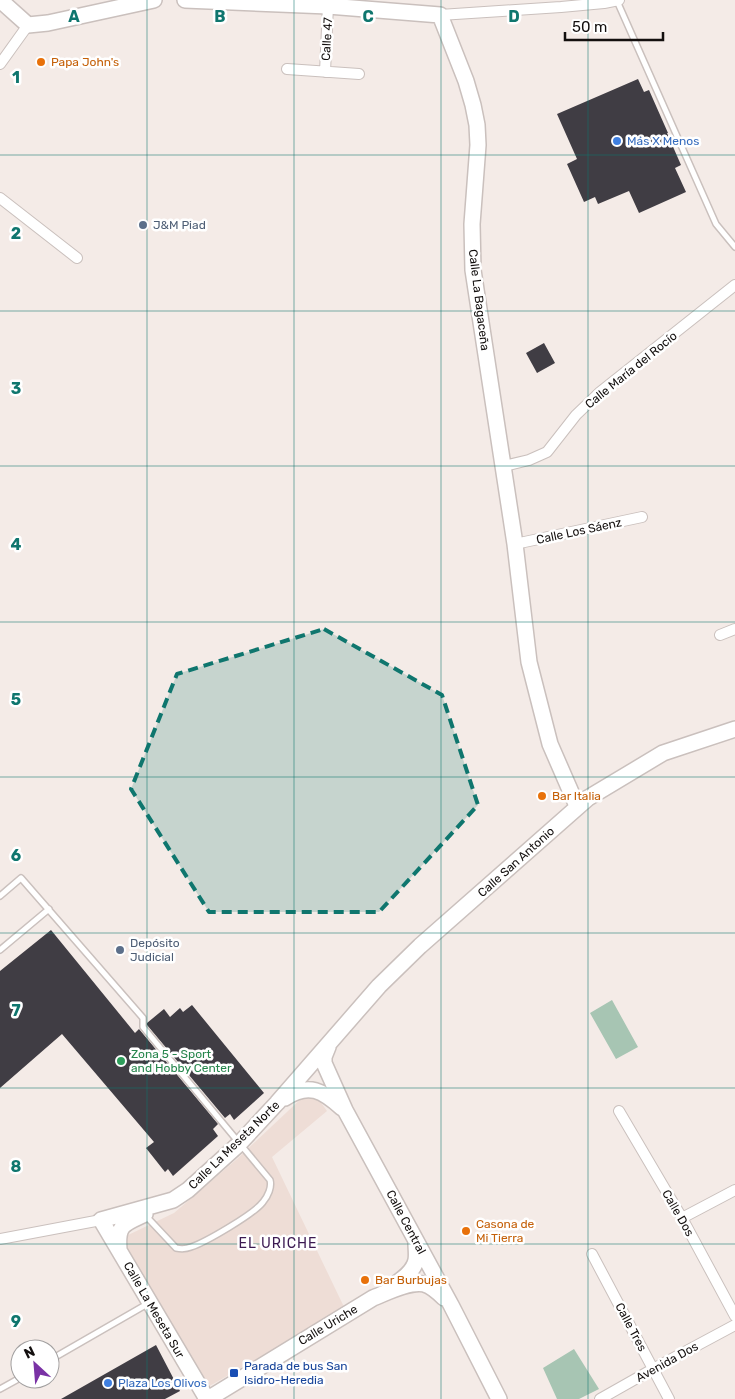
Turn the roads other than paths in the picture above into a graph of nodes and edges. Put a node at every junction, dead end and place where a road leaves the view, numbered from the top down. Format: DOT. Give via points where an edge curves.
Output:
graph roads {
  1 [pos="0,0"];
  2 [pos="154,0"];
  3 [pos="185,0"];
  4 [pos="618,1"];
  5 [pos="569,3"];
  6 [pos="328,6"];
  7 [pos="440,15"];
  8 [pos="28,25"];
  9 [pos="0,64"];
  10 [pos="287,69"];
  11 [pos="325,72"];
  12 [pos="359,74"];
  13 [pos="0,198"];
  14 [pos="735,246"];
  15 [pos="77,258"];
  16 [pos="735,286"];
  17 [pos="504,466"];
  18 [pos="642,517"];
  19 [pos="515,544"];
  20 [pos="735,629"];
  21 [pos="720,635"];
  22 [pos="735,729"];
  23 [pos="577,806"];
  24 [pos="0,896"];
  25 [pos="49,909"];
  26 [pos="0,950"];
  27 [pos="330,1043"];
  28 [pos="277,1103"];
  29 [pos="345,1110"];
  30 [pos="619,1111"];
  31 [pos="239,1144"];
  32 [pos="735,1190"];
  33 [pos="173,1200"];
  34 [pos="145,1214"];
  35 [pos="682,1218"];
  36 [pos="101,1220"];
  37 [pos="0,1239"];
  38 [pos="416,1242"];
  39 [pos="119,1250"];
  40 [pos="592,1254"];
  41 [pos="373,1298"];
  42 [pos="150,1303"];
  43 [pos="451,1305"];
  44 [pos="735,1316"];
  45 [pos="735,1325"];
  46 [pos="60,1354"];
  47 [pos="653,1369"];
  48 [pos="196,1382"];
  49 [pos="227,1387"];
  50 [pos="208,1399"];
  51 [pos="499,1399"];
  52 [pos="600,1399"];
  53 [pos="669,1399"];
  1 -- 8 [label="main road"];
  2 -- 8 [label="main road"];
  3 -- 6 [label="main road"];
  4 -- 5 [label="street"];
  4 -- 14 [label="lane" via="716,224"];
  5 -- 7 [label="street"];
  6 -- 7 [label="main road"];
  6 -- 11 [label="street, Calle 47"];
  7 -- 17 [label="main road, Calle La Bagaceña" via="466,81 477,125 472,224 474,270"];
  8 -- 9 [label="street"];
  10 -- 11 [label="street"];
  11 -- 12 [label="street"];
  13 -- 15 [label="street"];
  16 -- 17 [label="street, Calle María del Rocío" via="599,393 576,415 547,452"];
  17 -- 19 [label="main road, Calle La Bagaceña"];
  18 -- 19 [label="street, Calle Los Sáenz"];
  19 -- 23 [label="main road, Calle La Bagaceña" via="529,662 550,744"];
  20 -- 21 [label="street"];
  22 -- 23 [label="main road, Calle San Antonio" via="663,753"];
  23 -- 27 [label="main road, Calle San Antonio" via="420,946 379,986"];
  24 -- 25 [label="lane" via="21,878"];
  25 -- 26 [label="lane"];
  25 -- 31 [label="lane" via="143,1018 143,1027"];
  27 -- 28 [label="main road, Calle La Meseta Norte"];
  27 -- 29 [label="main road, Calle Central" via="324,1063"];
  28 -- 29 [label="main road" via="305,1089 327,1096"];
  28 -- 31 [label="main road, Calle La Meseta Norte"];
  29 -- 38 [label="main road, Calle Central"];
  30 -- 35 [label="street, Calle Dos"];
  31 -- 33 [label="main road, Calle La Meseta Norte"];
  31 -- 34 [label="lane" via="270,1180 271,1186 263,1202 249,1214 214,1236 181,1249 176,1248"];
  32 -- 35 [label="street"];
  33 -- 34 [label="main road"];
  33 -- 36 [label="main road, Calle La Meseta Norte"];
  34 -- 39 [label="main road" via="120,1230"];
  35 -- 44 [label="street, Calle Dos"];
  36 -- 37 [label="street, Calle La Meseta Norte"];
  36 -- 39 [label="main road, Calle La Meseta Sur"];
  38 -- 41 [label="main road" via="415,1266"];
  38 -- 43 [label="main road, Calle Central"];
  39 -- 42 [label="main road, Calle La Meseta Sur"];
  40 -- 47 [label="street, Calle Tres"];
  41 -- 43 [label="main road, Calle Uriche" via="423,1284 434,1288"];
  41 -- 49 [label="main road, Calle Uriche"];
  42 -- 46 [label="lane"];
  42 -- 48 [label="main road, Calle La Meseta Sur"];
  43 -- 51 [label="main road, Calle Central"];
  45 -- 47 [label="street, Avenida Dos"];
  47 -- 52 [label="street, Avenida Dos"];
  47 -- 53 [label="street, Calle Tres"];
  48 -- 49 [label="main road" via="207,1390"];
  48 -- 50 [label="main road, Calle La Meseta Sur"];
  49 -- 50 [label="main road, Calle Uriche"];
}
